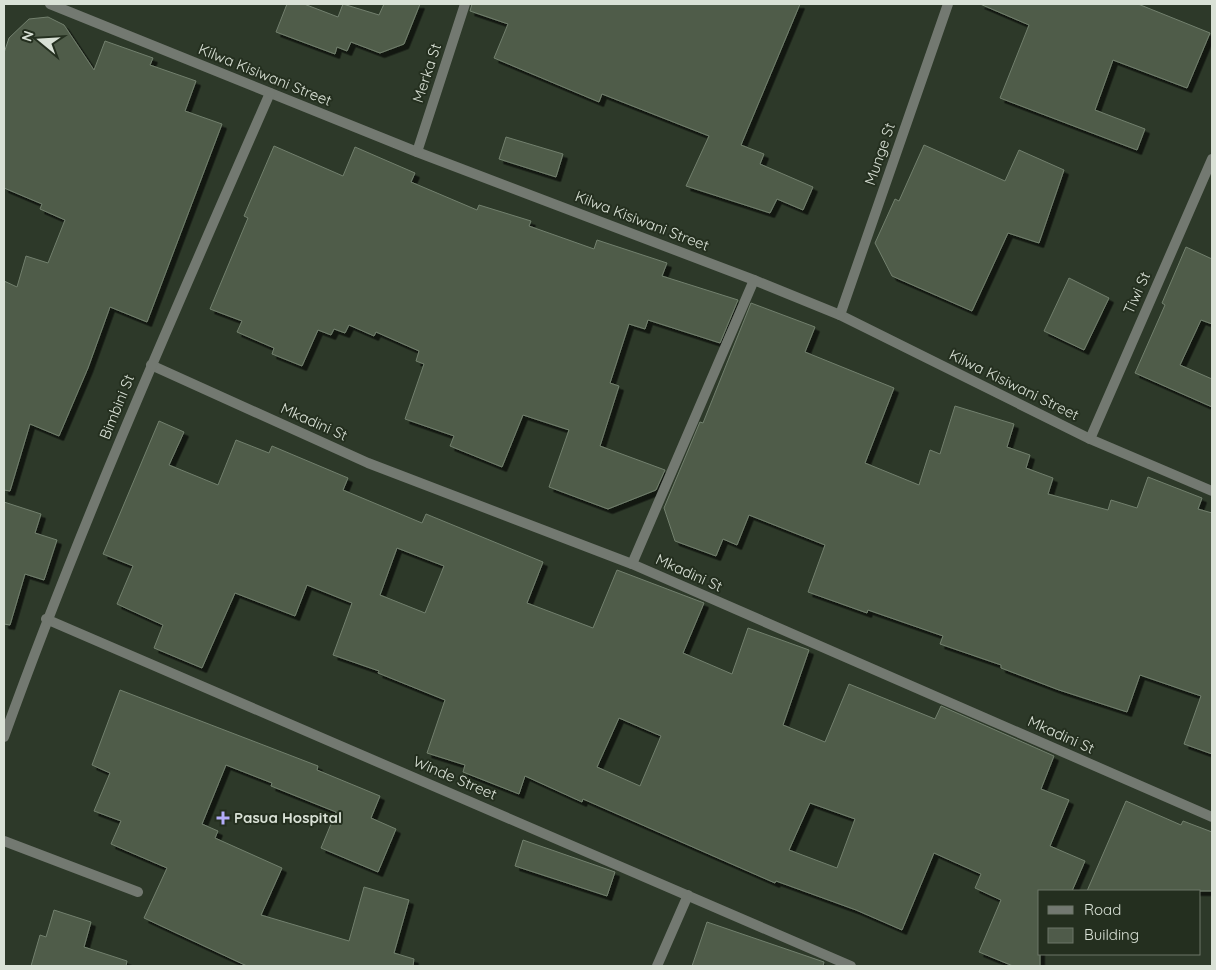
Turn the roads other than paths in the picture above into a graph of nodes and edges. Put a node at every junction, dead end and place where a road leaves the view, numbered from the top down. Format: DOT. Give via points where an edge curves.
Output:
graph roads {
  1 [pos="50,4"];
  2 [pos="465,4"];
  3 [pos="948,4"];
  4 [pos="270,93"];
  5 [pos="417,152"];
  6 [pos="1212,159"];
  7 [pos="754,280"];
  8 [pos="840,315"];
  9 [pos="151,365"];
  10 [pos="1090,439"];
  11 [pos="1212,491"];
  12 [pos="632,564"];
  13 [pos="46,619"];
  14 [pos="4,737"];
  15 [pos="1212,817"];
  16 [pos="4,841"];
  17 [pos="138,892"];
  18 [pos="688,895"];
  19 [pos="657,966"];
  20 [pos="851,966"];
  1 -- 4 [label="street, Kilwa Kisiwani Street"];
  2 -- 5 [label="street, Merka St"];
  3 -- 8 [label="street, Munge St"];
  4 -- 5 [label="street, Kilwa Kisiwani Street"];
  4 -- 9 [label="street, Bimbini St"];
  5 -- 7 [label="street, Kilwa Kisiwani Street"];
  6 -- 10 [label="street, Tiwi St"];
  7 -- 8 [label="street, Kilwa Kisiwani Street"];
  7 -- 12 [label="street"];
  8 -- 10 [label="street, Kilwa Kisiwani Street"];
  9 -- 12 [label="street, Mkadini St" via="368,462"];
  9 -- 13 [label="street, Bimbini St"];
  10 -- 11 [label="street, Kilwa Kisiwani Street"];
  12 -- 15 [label="street, Mkadini St"];
  13 -- 14 [label="street, Bimbini St"];
  13 -- 18 [label="street, Winde Street"];
  16 -- 17 [label="street"];
  18 -- 19 [label="street"];
  18 -- 20 [label="street, Winde Street"];
}
